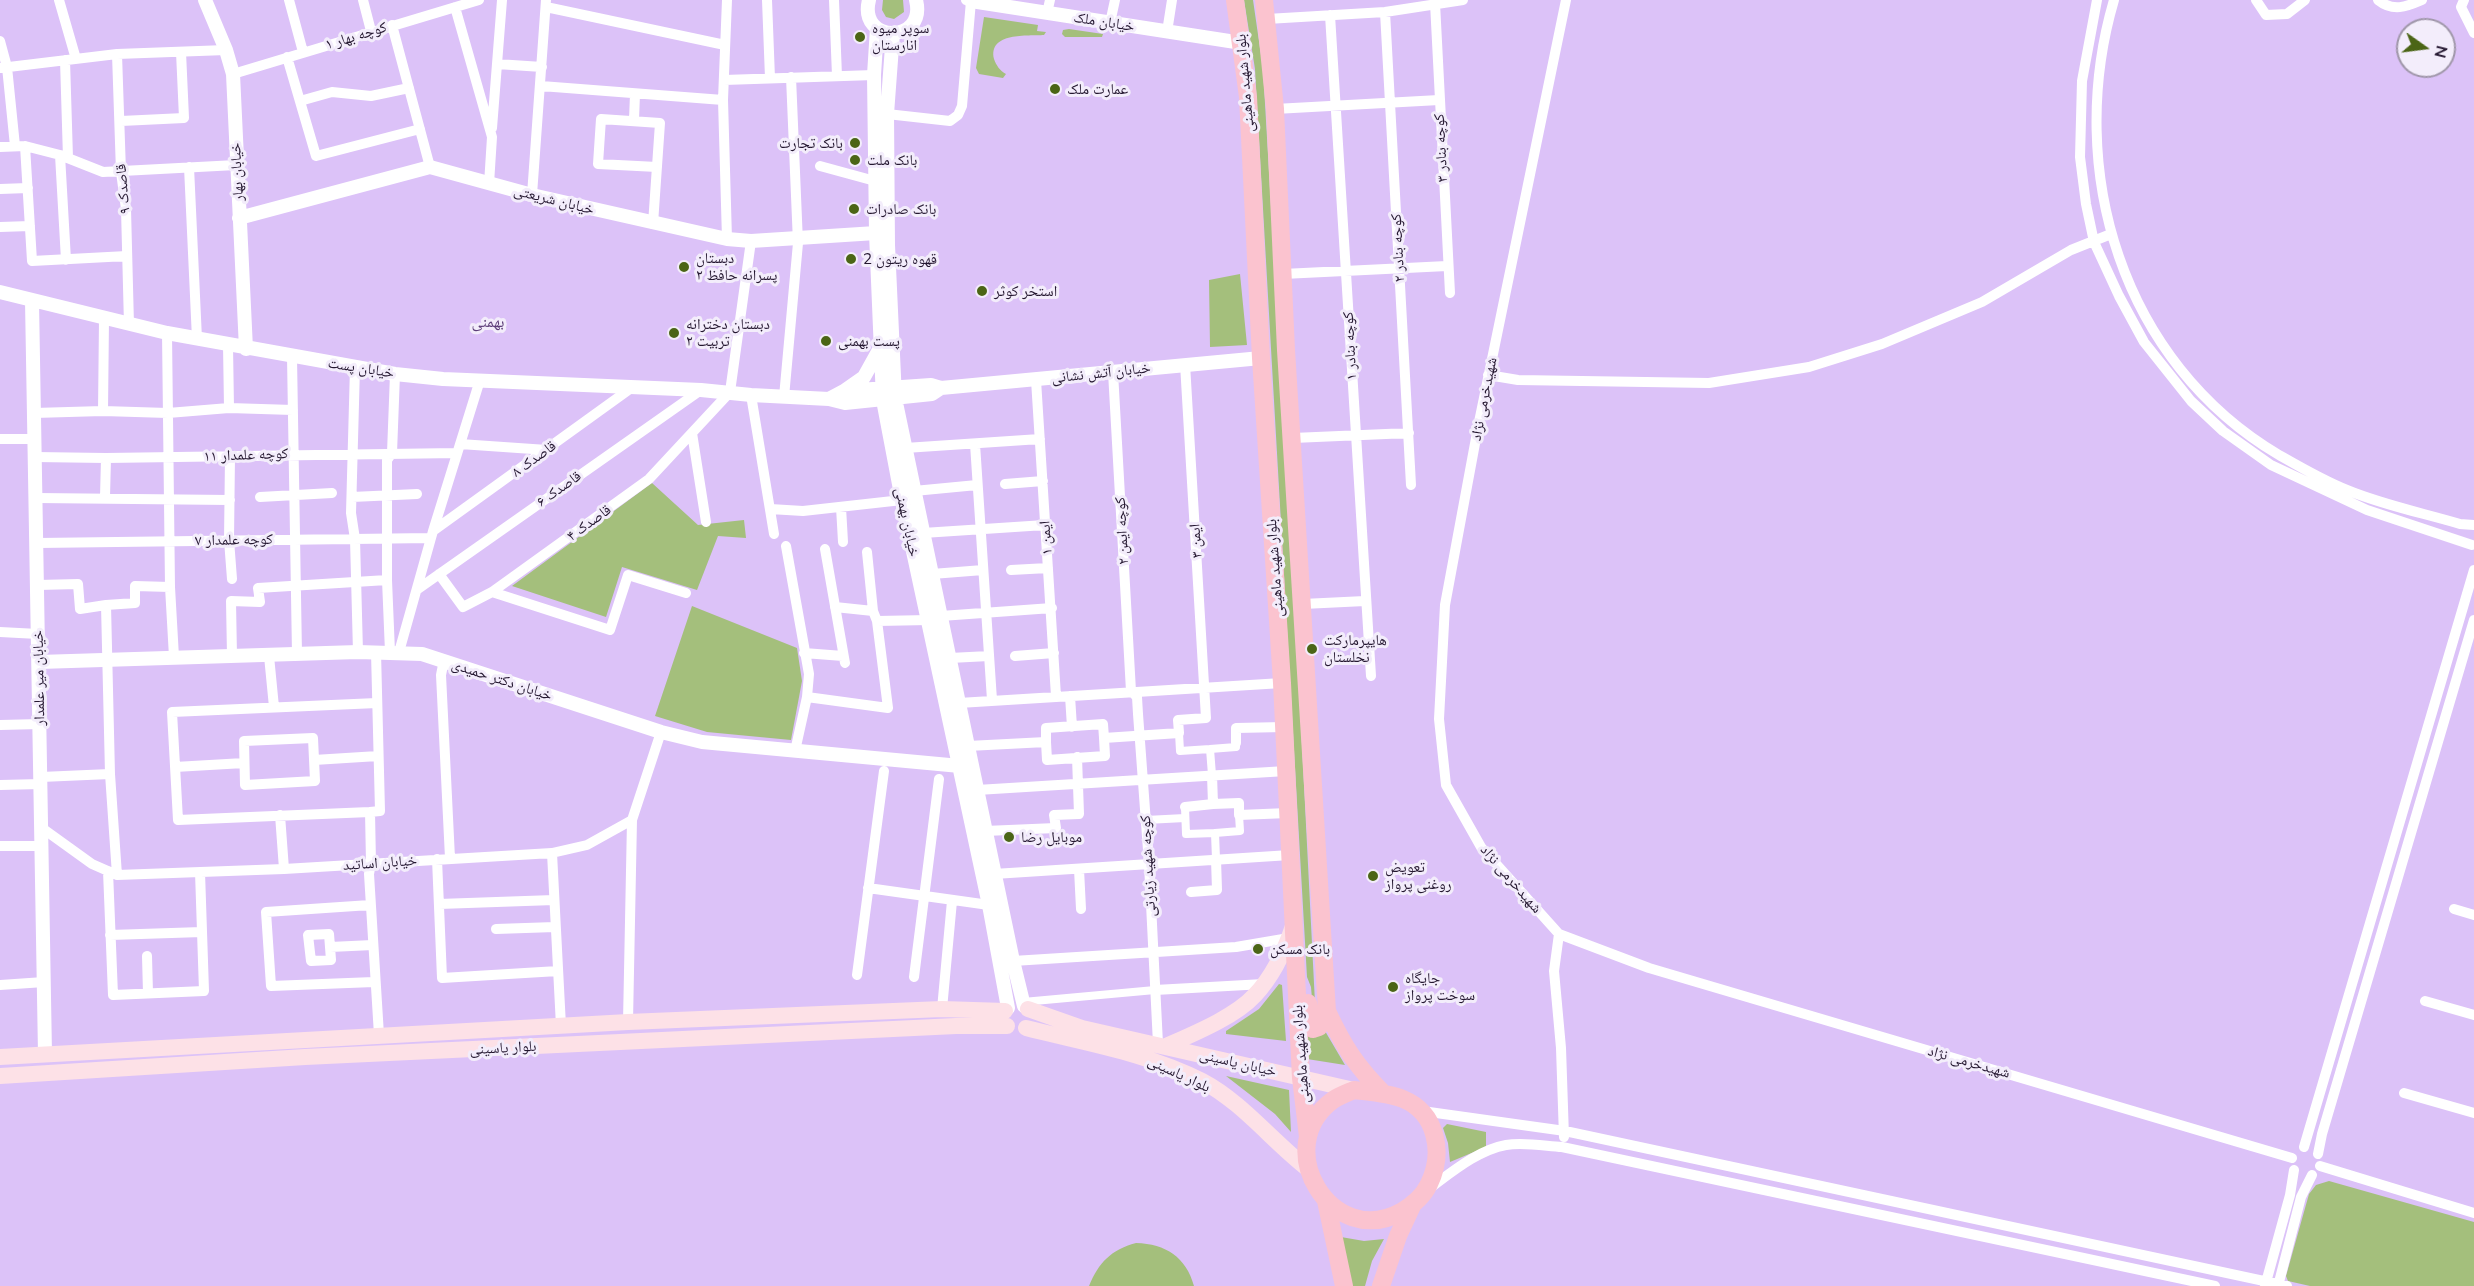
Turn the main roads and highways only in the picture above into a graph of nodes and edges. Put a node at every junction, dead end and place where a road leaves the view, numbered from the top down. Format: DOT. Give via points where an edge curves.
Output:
graph roads {
  1 [pos="1236,0"];
  2 [pos="1264,0"];
  3 [pos="1291,932"];
  4 [pos="1296,974"];
  5 [pos="1016,1010"];
  6 [pos="1327,1011"];
  7 [pos="1162,1045"];
  8 [pos="0,1057"];
  9 [pos="0,1076"];
  10 [pos="1301,1078"];
  11 [pos="1354,1090"];
  12 [pos="1384,1094"];
  13 [pos="1308,1137"];
  14 [pos="1308,1169"];
  15 [pos="1326,1201"];
  16 [pos="1412,1206"];
  17 [pos="1344,1286"];
  18 [pos="1381,1286"];
  1 -- 3 [label="main road, بلوار شهید ماهینی" via="1248,97 1282,683"];
  2 -- 6 [label="main road, بلوار شهید ماهینی" via="1275,109"];
  3 -- 4 [label="main road, بلوار شهید ماهینی"];
  3 -- 7 [label="main road" via="1277,965 1254,996 1212,1026"];
  4 -- 6 [label="main road" via="1305,987 1313,1029 1319,1027"];
  4 -- 10 [label="main road, بلوار شهید ماهینی"];
  5 -- 7 [label="main road, بلوار یاسینی"];
  5 -- 8 [label="main road, بلوار یاسینی" via="942,1009 628,1022"];
  5 -- 9 [label="main road, بلوار یاسینی" via="956,1026 340,1055"];
  5 -- 14 [label="main road, بلوار یاسینی" via="1030,1021 1026,1028 1144,1058 1203,1082 1240,1108"];
  6 -- 12 [label="main road, بلوار شهید ماهینی" via="1344,1047"];
  7 -- 10 [label="main road, خیابان یاسینی"];
  10 -- 11 [label="main road, خیابان یاسینی"];
  10 -- 13 [label="main road, بلوار شهید ماهینی"];
  11 -- 12 [label="main road"];
  11 -- 13 [label="main road" via="1333,1100 1317,1116"];
  12 -- 16 [label="main road" via="1405,1100 1422,1111 1433,1129 1438,1150 1435,1172 1426,1191"];
  13 -- 14 [label="main road"];
  14 -- 15 [label="main road" via="1314,1186"];
  15 -- 16 [label="main road" via="1341,1212 1377,1220"];
  15 -- 17 [label="main road"];
  16 -- 18 [label="main road"];
}
